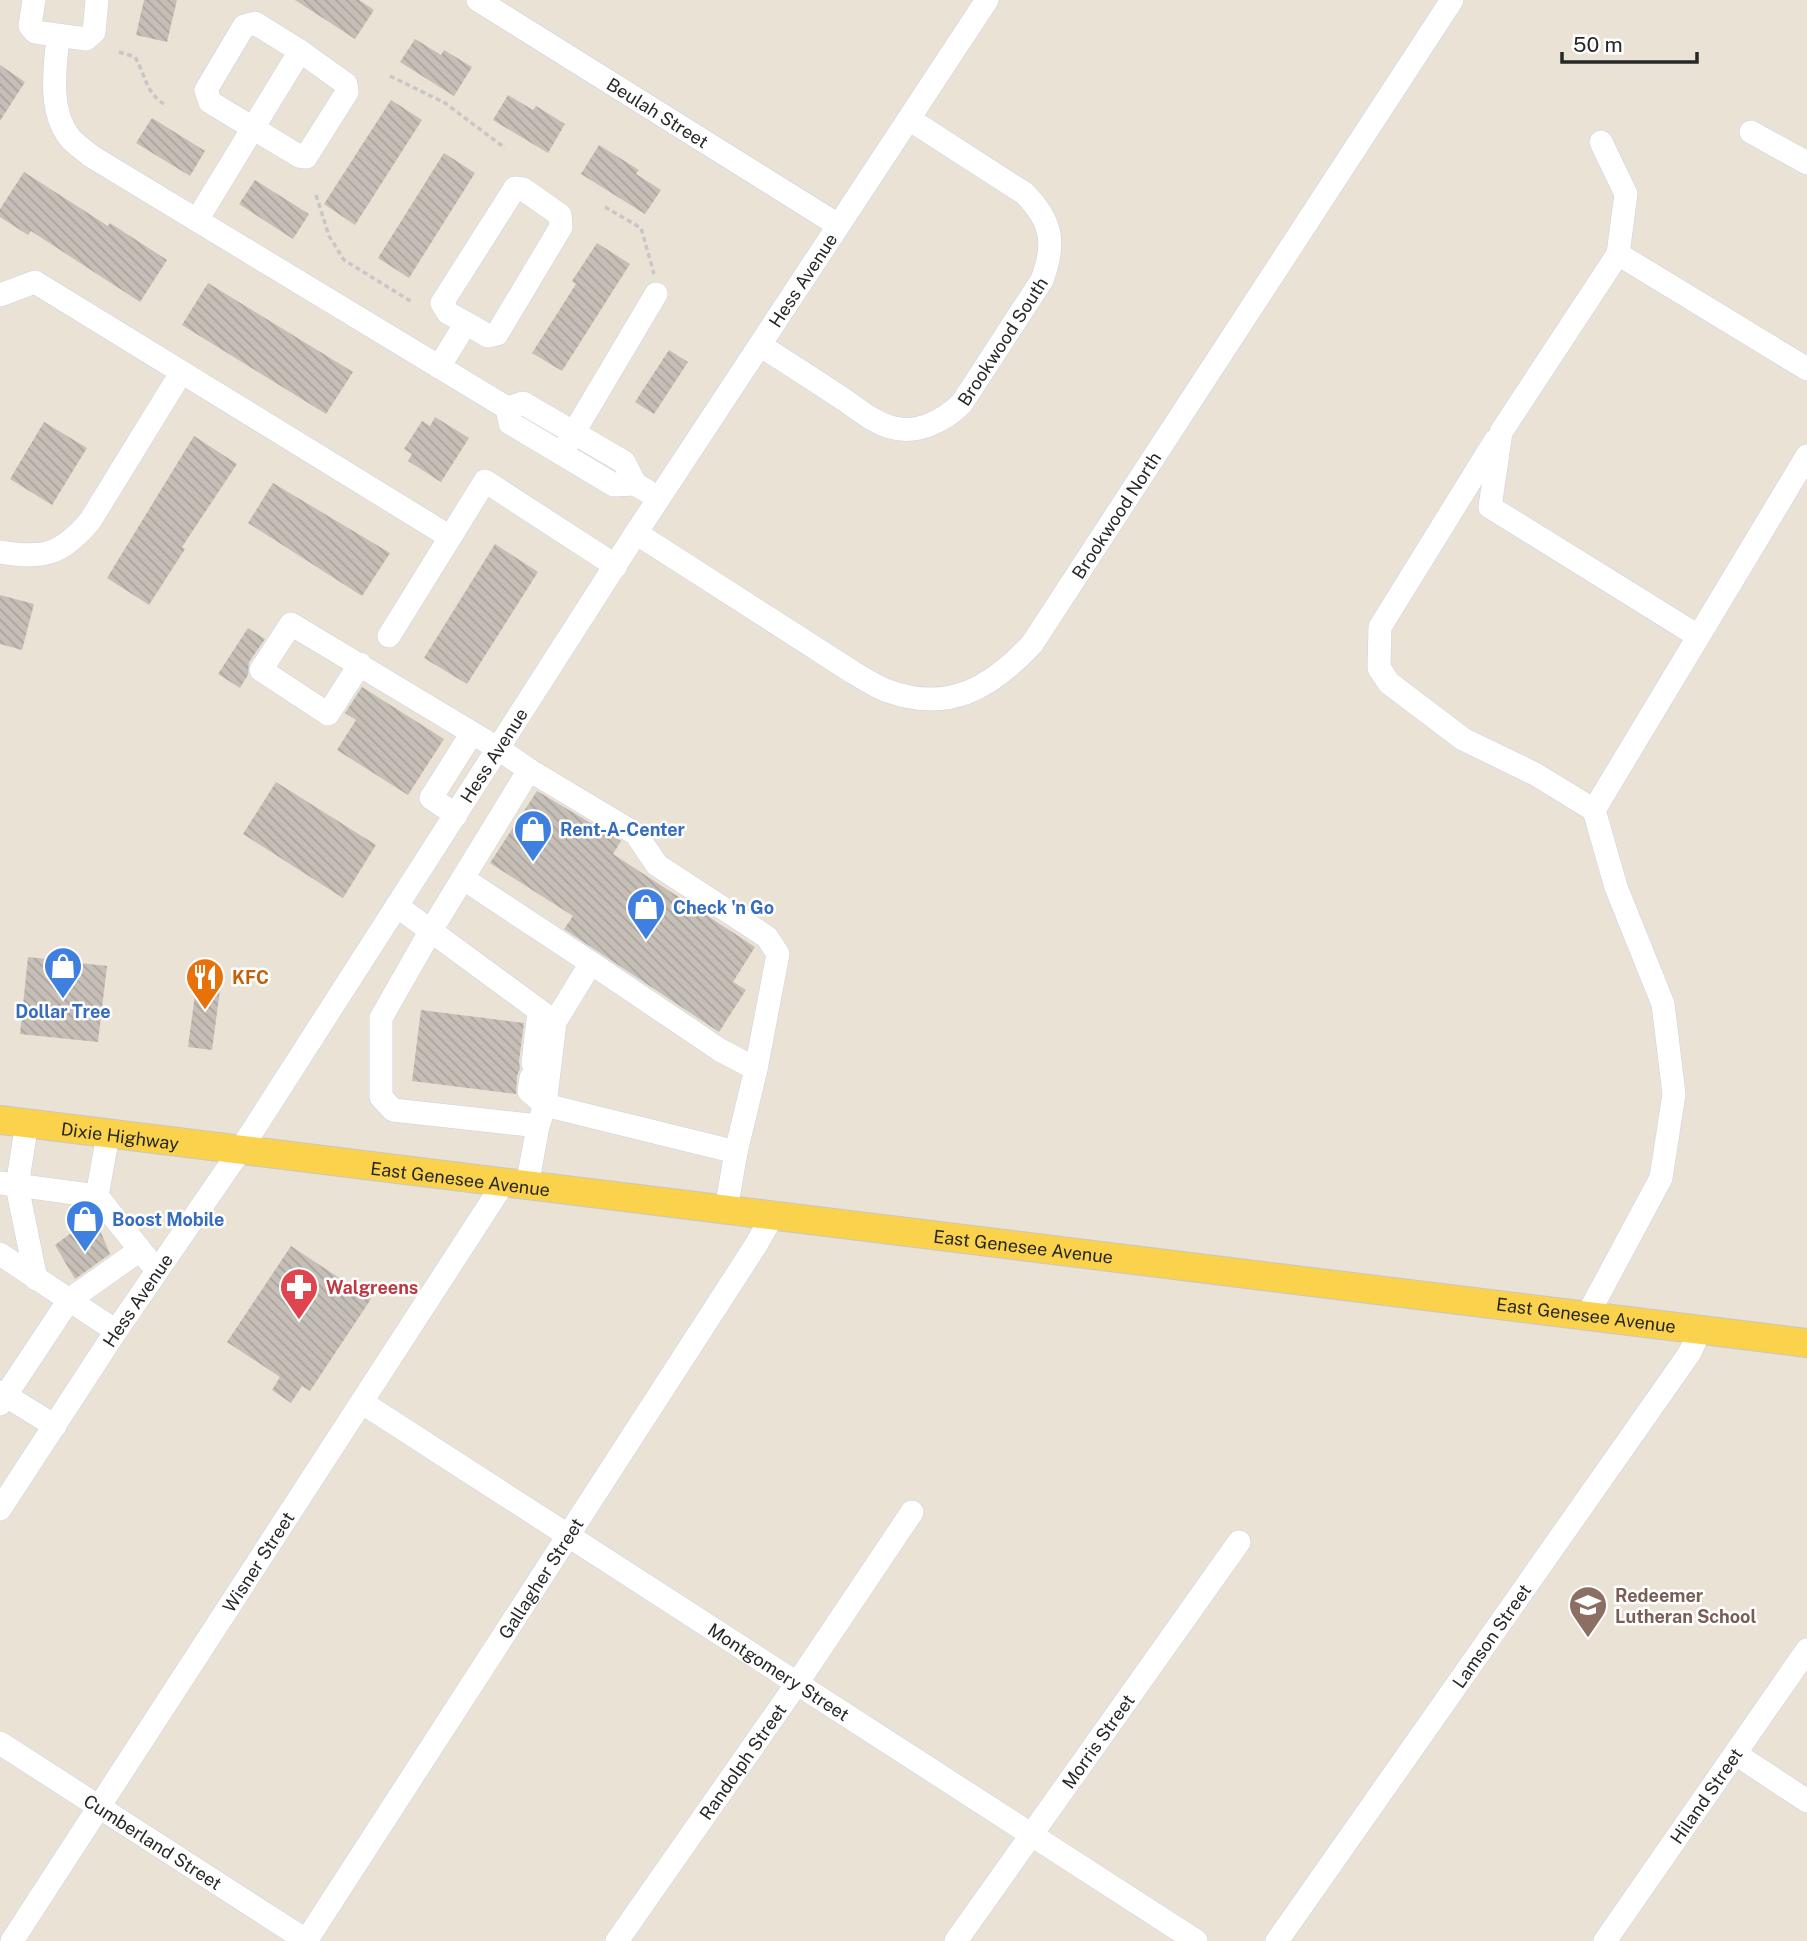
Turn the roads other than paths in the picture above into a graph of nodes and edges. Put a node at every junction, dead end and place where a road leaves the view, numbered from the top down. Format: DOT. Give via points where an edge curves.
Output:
graph roads {
  1 [pos="34,0"];
  2 [pos="97,0"];
  3 [pos="478,0"];
  4 [pos="987,0"];
  5 [pos="1452,0"];
  6 [pos="58,37"];
  7 [pos="300,51"];
  8 [pos="909,119"];
  9 [pos="253,129"];
  10 [pos="1751,132"];
  11 [pos="1601,142"];
  12 [pos="1807,163"];
  13 [pos="198,220"];
  14 [pos="838,225"];
  15 [pos="1618,254"];
  16 [pos="655,285"];
  17 [pos="0,295"];
  18 [pos="466,323"];
  19 [pos="761,346"];
  20 [pos="439,367"];
  21 [pos="1807,369"];
  22 [pos="181,373"];
  23 [pos="507,408"];
  24 [pos="1501,432"];
  25 [pos="573,433"];
  26 [pos="561,454"];
  27 [pos="1807,456"];
  28 [pos="635,484"];
  29 [pos="659,499"];
  30 [pos="636,533"];
  31 [pos="450,537"];
  32 [pos="0,552"];
  33 [pos="615,566"];
  34 [pos="389,636"];
  35 [pos="1698,636"];
  36 [pos="360,664"];
  37 [pos="472,733"];
  38 [pos="499,749"];
  39 [pos="529,770"];
  40 [pos="1594,810"];
  41 [pos="456,815"];
  42 [pos="464,878"];
  43 [pos="397,906"];
  44 [pos="430,932"];
  45 [pos="591,963"];
  46 [pos="547,1016"];
  47 [pos="756,1069"];
  48 [pos="541,1116"];
  49 [pos="13,1122"];
  50 [pos="108,1135"];
  51 [pos="239,1152"];
  52 [pos="736,1153"];
  53 [pos="8,1184"];
  54 [pos="515,1185"];
  55 [pos="97,1196"];
  56 [pos="726,1210"];
  57 [pos="773,1215"];
  58 [pos="140,1250"];
  59 [pos="0,1254"];
  60 [pos="157,1271"];
  61 [pos="36,1279"];
  62 [pos="69,1300"];
  63 [pos="1587,1315"];
  64 [pos="1701,1329"];
  65 [pos="116,1331"];
  66 [pos="1807,1343"];
  67 [pos="2,1397"];
  68 [pos="363,1403"];
  69 [pos="55,1426"];
  70 [pos="0,1509"];
  71 [pos="912,1512"];
  72 [pos="569,1536"];
  73 [pos="1239,1542"];
  74 [pos="1807,1650"];
  75 [pos="798,1682"];
  76 [pos="0,1743"];
  77 [pos="1736,1754"];
  78 [pos="1807,1801"];
  79 [pos="100,1808"];
  80 [pos="1031,1834"];
  81 [pos="12,1941"];
  82 [pos="306,1941"];
  83 [pos="617,1941"];
  84 [pos="956,1941"];
  85 [pos="1196,1941"];
  86 [pos="1277,1941"];
  87 [pos="1605,1941"];
  1 -- 6 [label="street" via="30,26 35,32"];
  2 -- 6 [label="street" via="94,32 86,39"];
  3 -- 14 [label="street, Beulah Street"];
  4 -- 8 [label="street, Hess Avenue"];
  5 -- 30 [label="street, Brookwood North" via="1032,644 1009,668 979,688 949,698 915,699 886,691"];
  6 -- 13 [label="street" via="54,78 58,112 69,137 91,156"];
  7 -- 9 [label="street"];
  7 -- 9 [label="street" via="346,84 347,92 306,157"];
  7 -- 9 [label="street" via="255,23 244,26 205,90 210,102"];
  8 -- 14 [label="street, Hess Avenue"];
  8 -- 19 [label="street, Brookwood South" via="1024,193 1047,224 1049,253 1042,280 962,403 937,422 916,429 895,428"];
  9 -- 13 [label="street"];
  10 -- 12 [label="street"];
  11 -- 15 [label="street" via="1626,194"];
  13 -- 20 [label="street"];
  14 -- 19 [label="street, Hess Avenue"];
  15 -- 21 [label="street"];
  15 -- 24 [label="street"];
  16 -- 25 [label="street"];
  17 -- 22 [label="street" via="35,282"];
  18 -- 18 [label="street" via="488,335 497,334 561,227 560,215 523,189 515,188 442,303 448,313"];
  18 -- 20 [label="street"];
  19 -- 29 [label="street, Hess Avenue"];
  20 -- 23 [label="street"];
  22 -- 31 [label="street"];
  22 -- 32 [label="street" via="90,521 72,542 48,554"];
  23 -- 25 [label="street" via="523,403"];
  23 -- 26 [label="street" via="510,423"];
  24 -- 35 [label="street" via="1490,507"];
  24 -- 40 [label="street" via="1380,627 1379,668 1389,682 1463,739 1535,774"];
  25 -- 26 [label="street"];
  25 -- 28 [label="street" via="624,462"];
  26 -- 28 [label="street" via="614,485"];
  27 -- 35 [label="street"];
  28 -- 29 [label="street"];
  29 -- 30 [label="street, Hess Avenue"];
  30 -- 33 [label="street, Hess Avenue"];
  31 -- 33 [label="street" via="485,481"];
  31 -- 34 [label="street"];
  33 -- 38 [label="street, Hess Avenue"];
  35 -- 40 [label="street"];
  36 -- 37 [label="street"];
  37 -- 38 [label="street"];
  37 -- 41 [label="street" via="430,798"];
  38 -- 39 [label="street"];
  38 -- 41 [label="street, Hess Avenue"];
  39 -- 42 [label="street"];
  39 -- 47 [label="street" via="636,835 657,865 767,937 778,954"];
  40 -- 63 [label="street" via="1616,887 1663,1004 1674,1094 1661,1178"];
  41 -- 43 [label="street, Hess Avenue"];
  42 -- 44 [label="street"];
  42 -- 45 [label="street"];
  43 -- 44 [label="street"];
  43 -- 51 [label="street, Hess Avenue"];
  44 -- 46 [label="street"];
  44 -- 48 [label="street" via="381,1018 381,1097 393,1110"];
  45 -- 46 [label="street"];
  45 -- 47 [label="street"];
  46 -- 48 [label="street"];
  46 -- 48 [label="street" via="529,1091"];
  47 -- 52 [label="street"];
  48 -- 52 [label="street"];
  48 -- 54 [label="street"];
  49 -- 50 [label="main road, Dixie Highway"];
  49 -- 53 [label="street"];
  50 -- 51 [label="main road, Dixie Highway"];
  50 -- 55 [label="street"];
  51 -- 54 [label="main road, East Genesee Avenue"];
  51 -- 60 [label="street, Hess Avenue"];
  52 -- 56 [label="street"];
  53 -- 55 [label="street"];
  53 -- 61 [label="street"];
  54 -- 56 [label="main road, East Genesee Avenue"];
  54 -- 68 [label="street, Wisner Street"];
  55 -- 58 [label="street"];
  56 -- 57 [label="main road, East Genesee Avenue"];
  57 -- 63 [label="main road, East Genesee Avenue"];
  57 -- 72 [label="street, Gallagher Street"];
  58 -- 60 [label="street"];
  58 -- 62 [label="street"];
  59 -- 61 [label="street"];
  60 -- 65 [label="street, Hess Avenue"];
  61 -- 62 [label="street"];
  62 -- 65 [label="street"];
  62 -- 67 [label="street"];
  63 -- 64 [label="main road, East Genesee Avenue"];
  64 -- 66 [label="main road, East Genesee Avenue"];
  64 -- 86 [label="street, Lamson Street" via="1689,1354"];
  65 -- 69 [label="street, Hess Avenue"];
  67 -- 69 [label="street"];
  68 -- 72 [label="street, Montgomery Street"];
  68 -- 79 [label="street, Wisner Street"];
  69 -- 70 [label="street, Hess Avenue"];
  71 -- 75 [label="street, Randolph Street"];
  72 -- 75 [label="street, Montgomery Street"];
  72 -- 82 [label="street, Gallagher Street"];
  73 -- 80 [label="street, Morris Street"];
  74 -- 77 [label="street, Hiland Street"];
  75 -- 80 [label="street, Montgomery Street"];
  75 -- 83 [label="street, Randolph Street"];
  76 -- 79 [label="street, Cumberland Street"];
  77 -- 78 [label="street"];
  77 -- 87 [label="street, Hiland Street"];
  79 -- 81 [label="street, Wisner Street"];
  79 -- 82 [label="street, Cumberland Street"];
  80 -- 84 [label="street, Morris Street"];
  80 -- 85 [label="street, Montgomery Street"];
}
